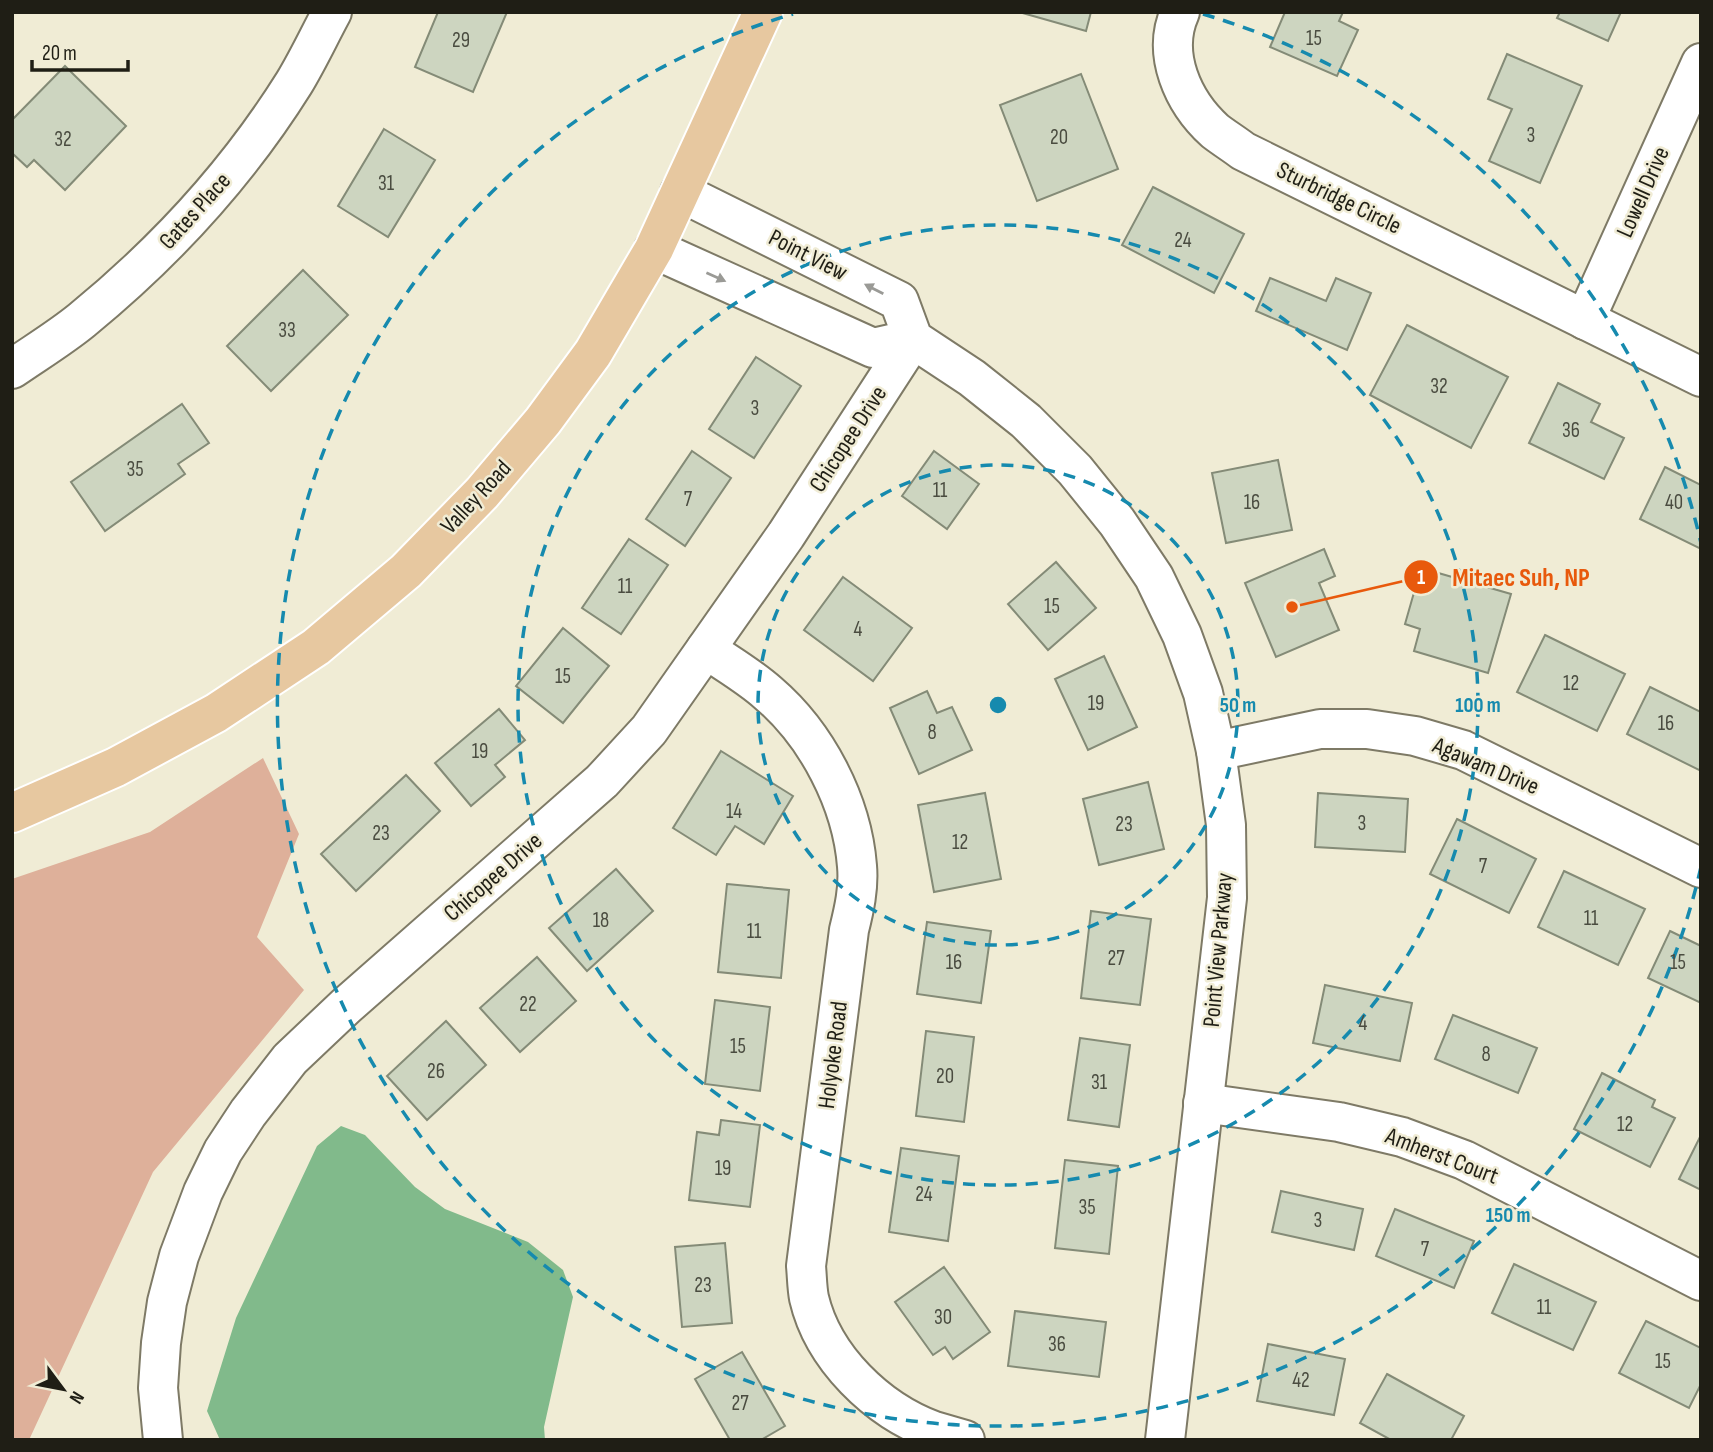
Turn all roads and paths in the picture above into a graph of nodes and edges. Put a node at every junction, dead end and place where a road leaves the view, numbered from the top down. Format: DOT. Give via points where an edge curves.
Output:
graph roads {
  1 [pos="332,12"];
  2 [pos="763,12"];
  3 [pos="1180,12"];
  4 [pos="1701,63"];
  5 [pos="680,192"];
  6 [pos="654,249"];
  7 [pos="1585,320"];
  8 [pos="913,339"];
  9 [pos="12,369"];
  10 [pos="1701,377"];
  11 [pos="706,649"];
  12 [pos="1216,751"];
  13 [pos="12,813"];
  14 [pos="1701,868"];
  15 [pos="1203,1103"];
  16 [pos="1701,1281"];
  17 [pos="163,1440"];
  18 [pos="965,1440"];
  19 [pos="1165,1440"];
  1 -- 9 [label="street, Gates Place" via="295,82 209,200 148,263 80,321"];
  2 -- 5 [label="main road, Valley Road"];
  3 -- 7 [label="street, Sturbridge Circle" via="1172,52 1179,80 1215,131 1242,151"];
  4 -- 7 [label="street, Lowell Drive"];
  5 -- 6 [label="main road, Valley Road"];
  8 -- 5 [label="street, Point View, one-way" via="899,301"];
  6 -- 8 [label="street, one-way" via="873,348"];
  6 -- 13 [label="main road, Valley Road" via="593,353 543,421 482,493 406,571 316,647 216,713 116,767"];
  7 -- 10 [label="street, Sturbridge Circle"];
  8 -- 11 [label="street, Chicopee Drive"];
  8 -- 12 [label="street, Point View Parkway" via="1026,421 1075,470 1117,522 1154,577 1186,646"];
  11 -- 17 [label="street, Chicopee Drive" via="649,730 602,781 346,1006 290,1059 248,1112 202,1192 178,1256 161,1343 158,1388"];
  11 -- 18 [label="street, Holyoke Road" via="768,693 800,727 825,764 852,830 855,907 806,1266 809,1298 820,1331 866,1390 897,1413"];
  12 -- 14 [label="street, Agawam Drive" via="1320,729 1415,736 1463,750"];
  12 -- 15 [label="street, Point View Parkway" via="1226,825 1227,898"];
  15 -- 16 [label="street, Amherst Court" via="1339,1122 1402,1137 1464,1160"];
  15 -- 19 [label="street, Point View Parkway"];
}
